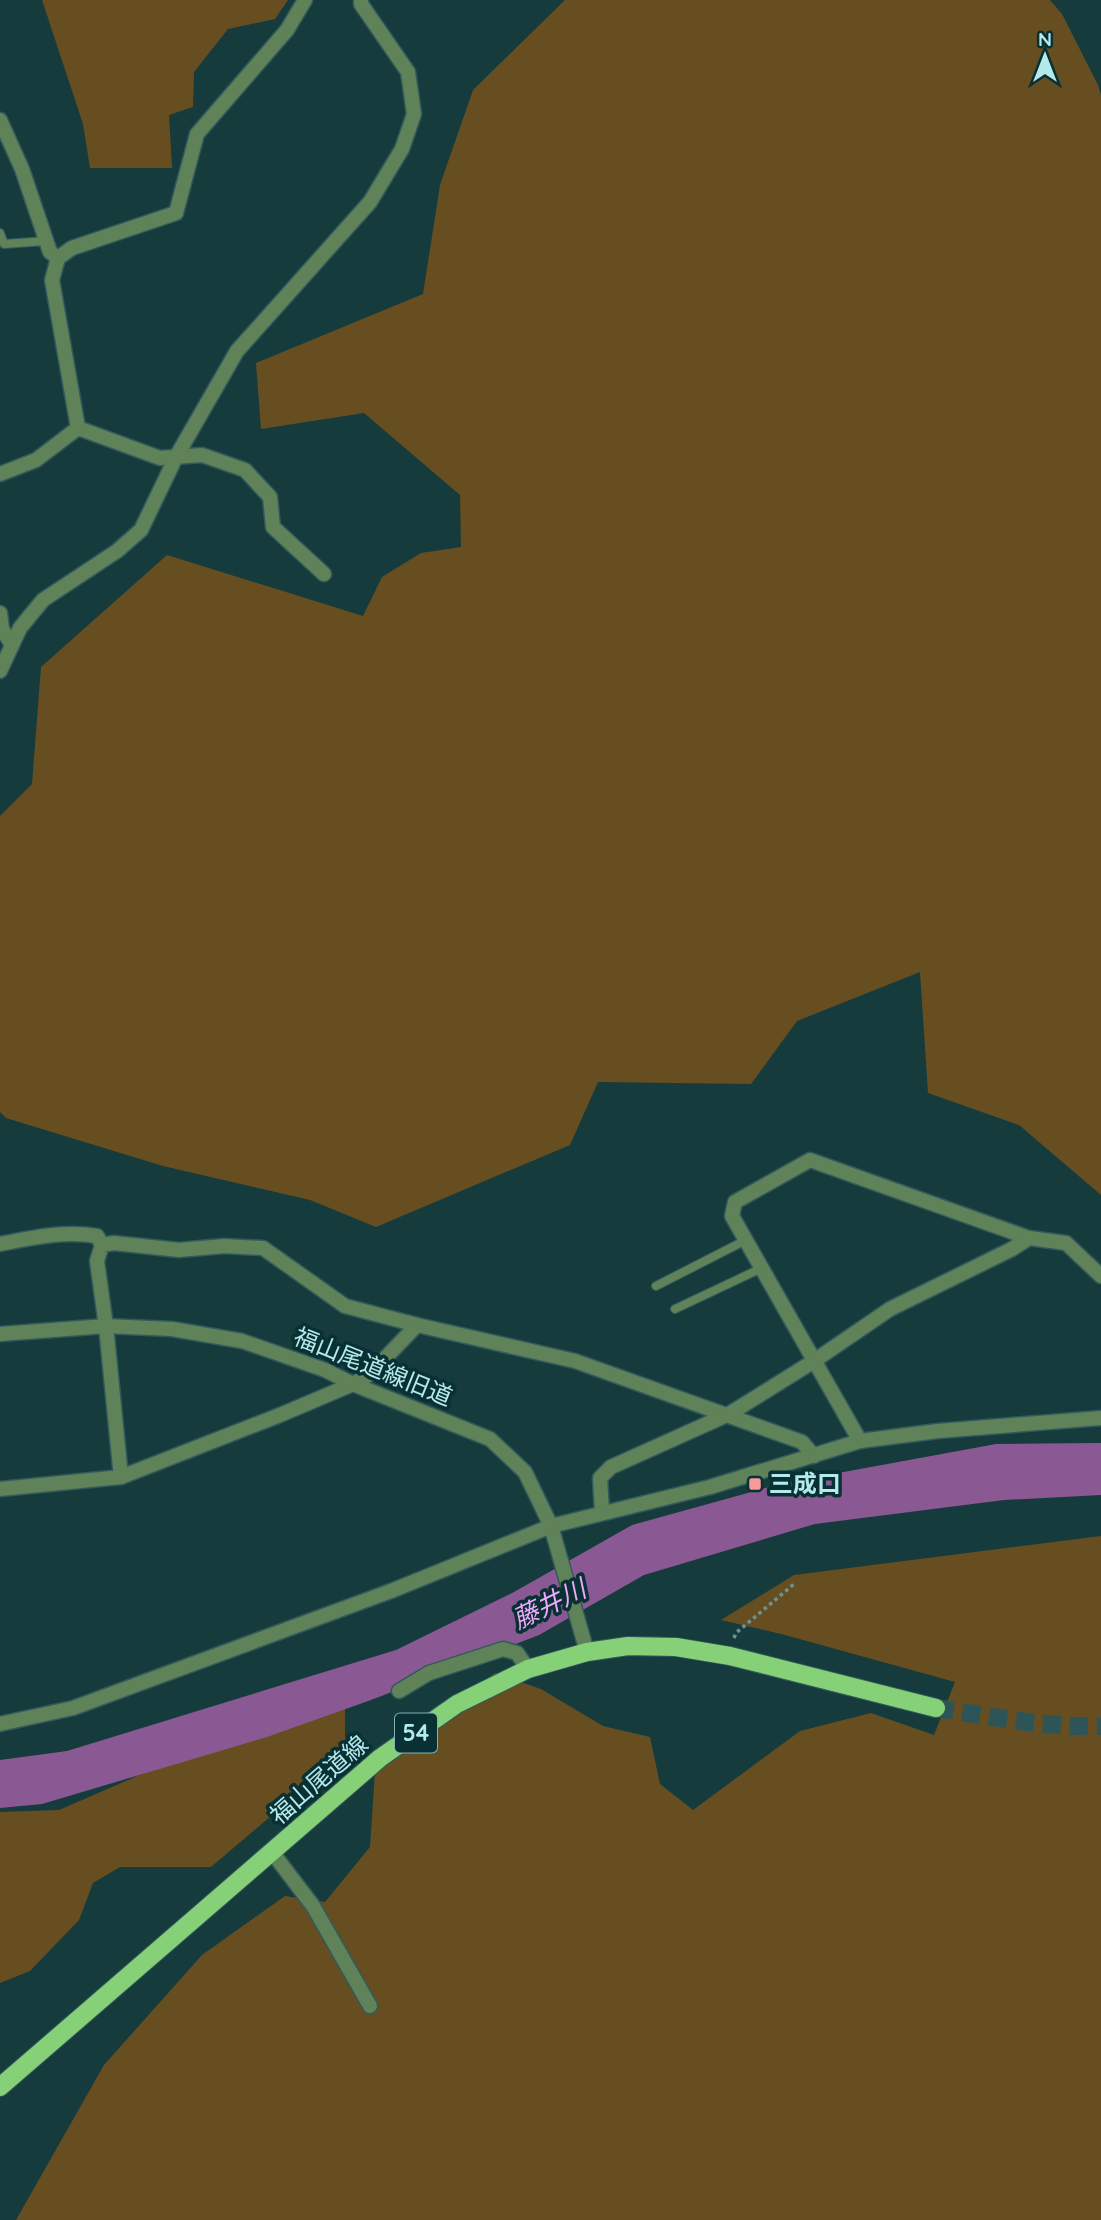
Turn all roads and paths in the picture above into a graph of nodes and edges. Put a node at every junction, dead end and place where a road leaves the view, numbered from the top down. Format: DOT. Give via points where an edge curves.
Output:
graph roads {
  1 [pos="306,0"];
  2 [pos="361,0"];
  3 [pos="0,120"];
  4 [pos="0,233"];
  5 [pos="46,241"];
  6 [pos="58,258"];
  7 [pos="78,428"];
  8 [pos="176,457"];
  9 [pos="0,474"];
  10 [pos="324,574"];
  11 [pos="0,613"];
  12 [pos="12,645"];
  13 [pos="0,671"];
  14 [pos="1029,1238"];
  15 [pos="746,1240"];
  16 [pos="0,1244"];
  17 [pos="102,1245"];
  18 [pos="762,1268"];
  19 [pos="1101,1276"];
  20 [pos="656,1286"];
  21 [pos="675,1309"];
  22 [pos="417,1325"];
  23 [pos="106,1326"];
  24 [pos="0,1334"];
  25 [pos="814,1362"];
  26 [pos="353,1384"];
  27 [pos="729,1414"];
  28 [pos="1101,1418"];
  29 [pos="860,1441"];
  30 [pos="814,1456"];
  31 [pos="121,1477"];
  32 [pos="0,1489"];
  33 [pos="602,1512"];
  34 [pos="551,1526"];
  35 [pos="794,1584"];
  36 [pos="587,1652"];
  37 [pos="730,1656"];
  38 [pos="528,1669"];
  39 [pos="399,1691"];
  40 [pos="936,1708"];
  41 [pos="0,1724"];
  42 [pos="272,1852"];
  43 [pos="370,2006"];
  44 [pos="0,2087"];
  1 -- 6 [label="street" via="287,30 197,134 176,213 72,248"];
  2 -- 8 [label="street" via="408,72 414,114 402,149 370,202 237,351"];
  3 -- 5 [label="street"];
  4 -- 5 [label="lane" via="4,244"];
  5 -- 6 [label="street"];
  6 -- 7 [label="street" via="52,280"];
  7 -- 8 [label="street" via="160,458"];
  7 -- 9 [label="street" via="36,460"];
  8 -- 10 [label="street" via="202,454 244,470 270,497 273,527"];
  8 -- 12 [label="street" via="141,530 43,600"];
  11 -- 12 [label="street" via="2,629"];
  12 -- 13 [label="street"];
  14 -- 15 [label="street" via="810,1160 735,1202 732,1216"];
  14 -- 19 [label="street" via="1066,1243"];
  14 -- 25 [label="street" via="890,1309"];
  15 -- 18 [label="street"];
  15 -- 20 [label="lane"];
  16 -- 17 [label="street" via="83,1233 96,1236"];
  17 -- 22 [label="street" via="179,1250 263,1248 345,1306"];
  17 -- 23 [label="street" via="97,1261"];
  18 -- 21 [label="lane"];
  18 -- 25 [label="street"];
  22 -- 26 [label="street" via="370,1374"];
  22 -- 27 [label="street" via="575,1361"];
  23 -- 24 [label="street, 福山尾道線旧道"];
  23 -- 26 [label="street, 福山尾道線旧道" via="172,1329 242,1341"];
  23 -- 31 [label="street"];
  25 -- 27 [label="street"];
  25 -- 29 [label="street"];
  26 -- 31 [label="street"];
  26 -- 34 [label="street, 福山尾道線旧道" via="490,1439 525,1472"];
  27 -- 30 [label="street" via="802,1442"];
  27 -- 33 [label="street" via="611,1466 600,1478"];
  28 -- 29 [label="street"];
  29 -- 30 [label="street"];
  30 -- 33 [label="street"];
  31 -- 32 [label="street"];
  33 -- 34 [label="street"];
  34 -- 36 [label="street, 福山尾道線旧道"];
  34 -- 41 [label="street" via="391,1591 73,1708"];
  35 -- 37 [label="path" via="736,1633"];
  36 -- 37 [label="main road, 福山尾道線 / 54" via="628,1646 676,1647"];
  36 -- 38 [label="main road, 福山尾道線 / 54"];
  37 -- 40 [label="main road, 福山尾道線 / 54"];
  38 -- 39 [label="street" via="517,1653 503,1649 429,1673"];
  38 -- 42 [label="main road, 福山尾道線 / 54" via="457,1704 380,1758"];
  42 -- 43 [label="street" via="313,1906"];
  42 -- 44 [label="main road, 福山尾道線 / 54"];
}
